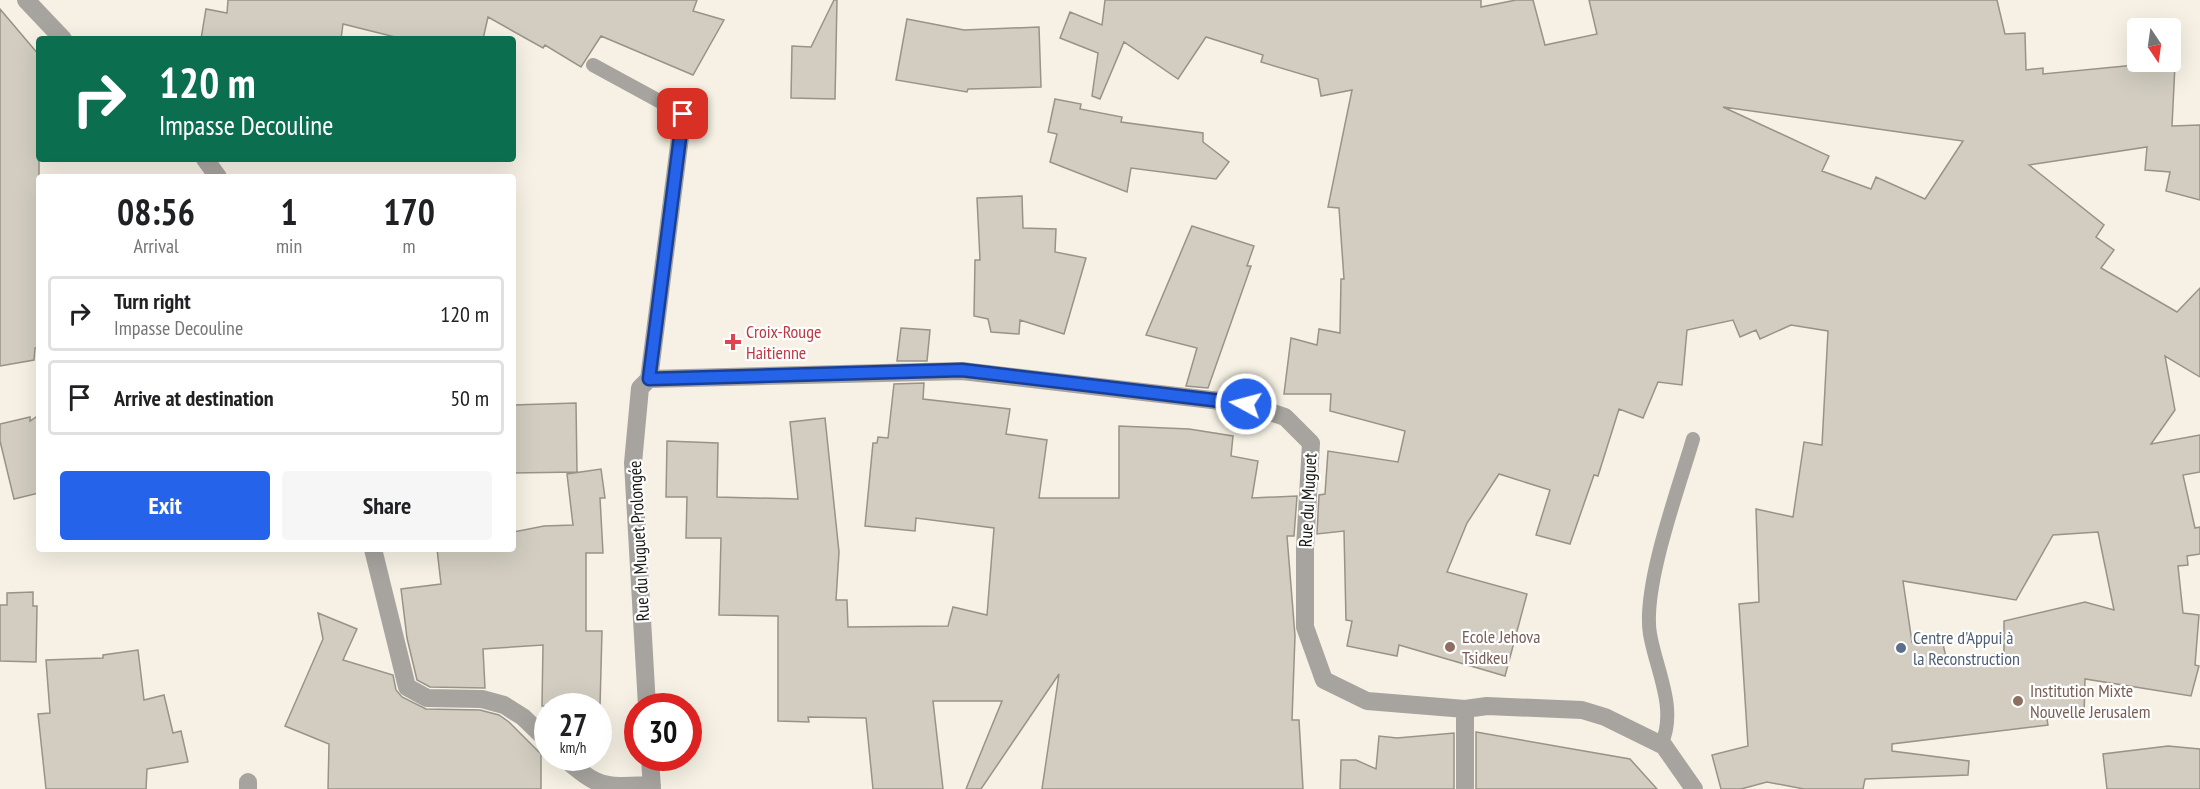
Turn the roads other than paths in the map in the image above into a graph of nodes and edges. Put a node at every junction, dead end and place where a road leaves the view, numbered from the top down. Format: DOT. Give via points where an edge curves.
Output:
graph roads {
  1 [pos="26,0"];
  2 [pos="60,36"];
  3 [pos="593,65"];
  4 [pos="683,114"];
  5 [pos="649,379"];
  6 [pos="1693,439"];
  7 [pos="374,552"];
  8 [pos="646,693"];
  9 [pos="1465,709"];
  10 [pos="534,728"];
  11 [pos="1661,745"];
  12 [pos="576,771"];
  13 [pos="651,771"];
  14 [pos="652,787"];
  15 [pos="1465,789"];
  16 [pos="1694,789"];
  1 -- 2 [label="street"];
  3 -- 4 [label="lane"];
  4 -- 5 [label="street, Rue du Muguet Prolongée"];
  5 -- 8 [label="street, Rue du Muguet Prolongée" via="640,388 633,463"];
  5 -- 9 [label="street, Rue du Muguet" via="962,370 1246,404 1285,417 1311,443 1305,627 1323,680 1367,700"];
  6 -- 11 [label="lane" via="1654,578 1650,631 1668,724"];
  7 -- 10 [label="street" via="407,687 427,698 482,699 504,705"];
  9 -- 11 [label="street, Rue du Muguet" via="1487,706 1582,710"];
  9 -- 15 [label="street"];
  11 -- 16 [label="street, Rue du Muguet"];
  12 -- 14 [label="street" via="600,787"];
  13 -- 14 [label="street"];
}
